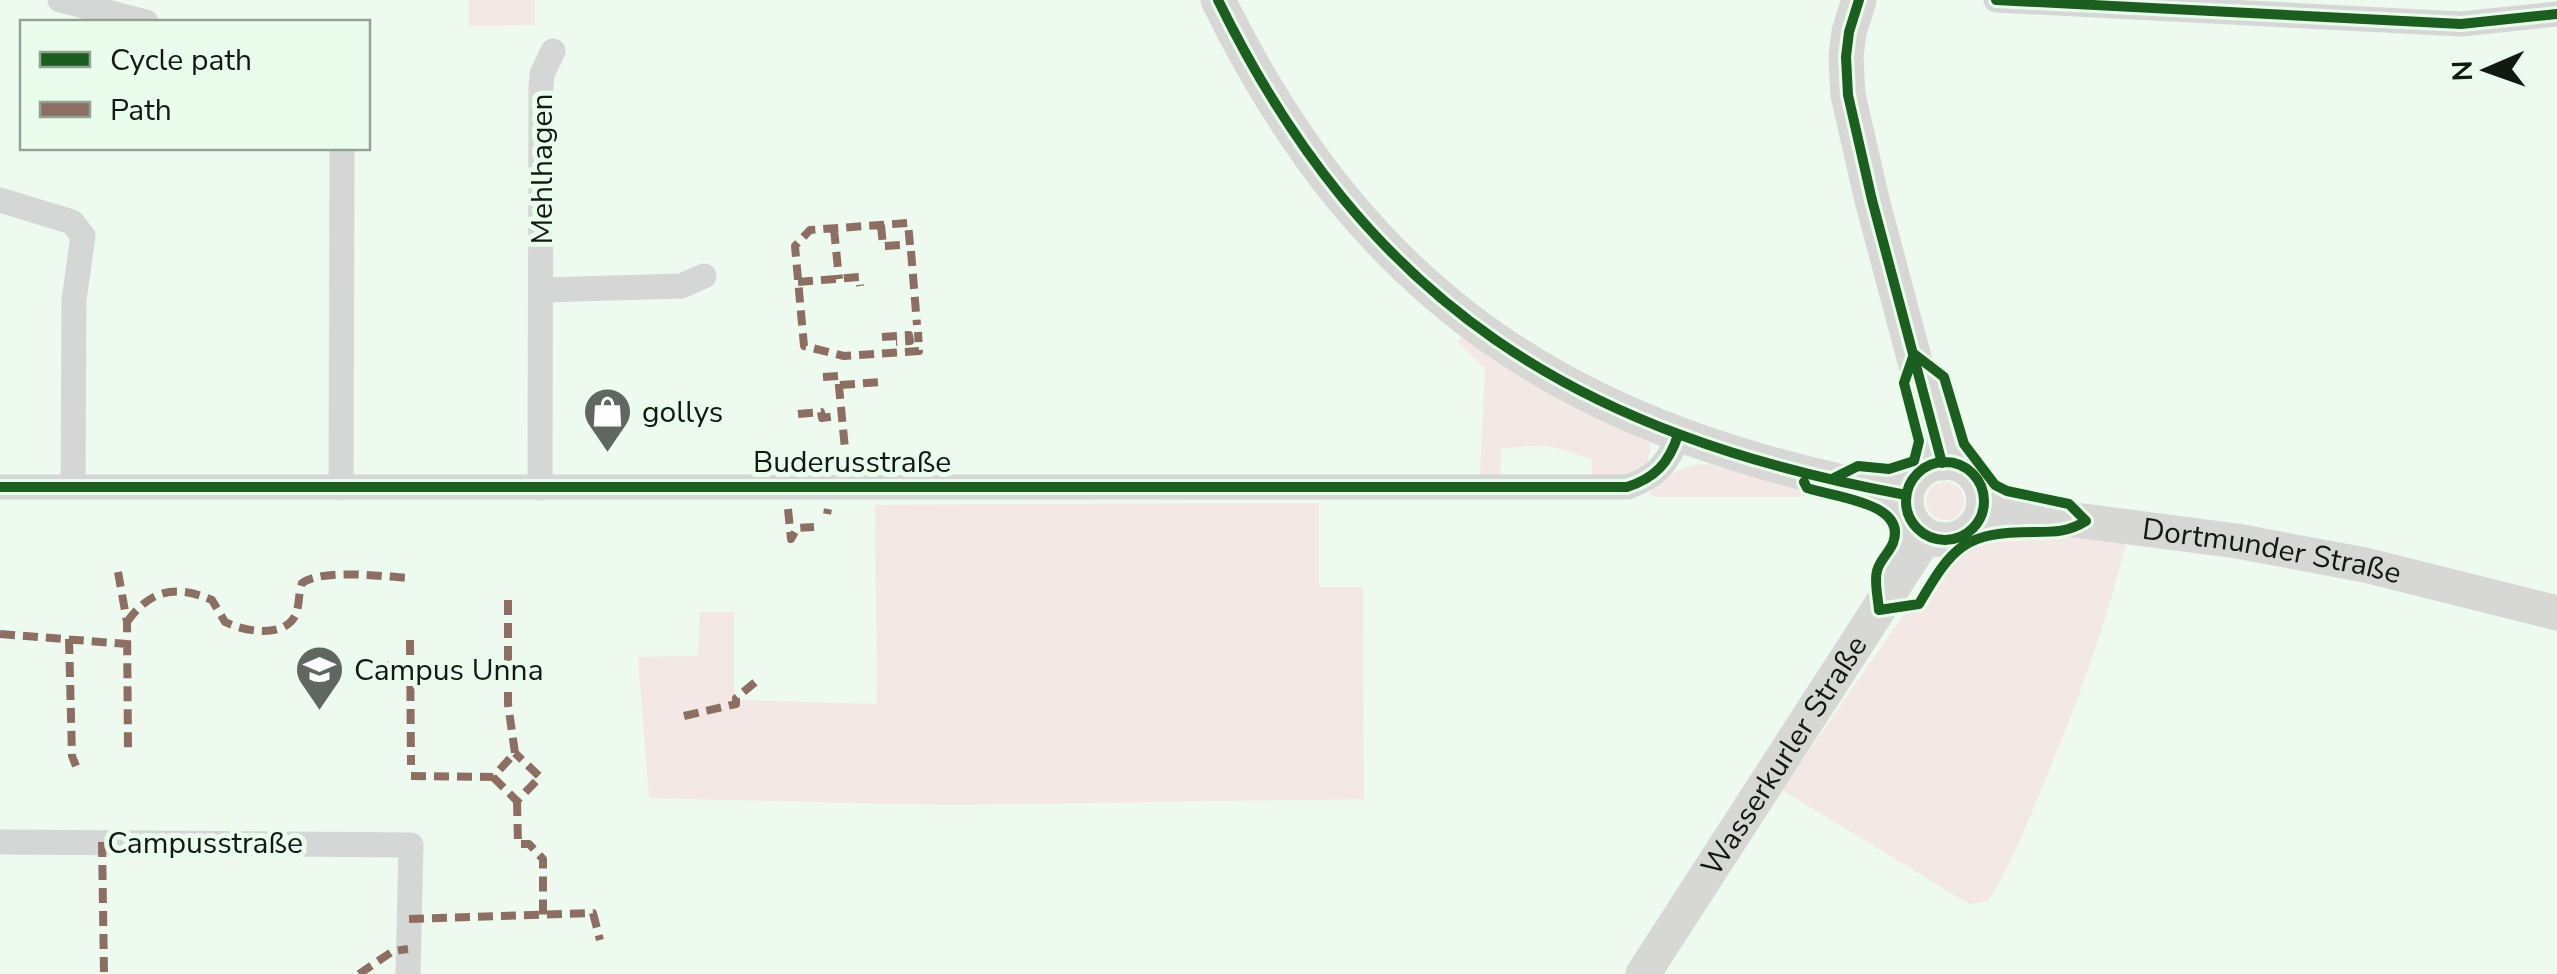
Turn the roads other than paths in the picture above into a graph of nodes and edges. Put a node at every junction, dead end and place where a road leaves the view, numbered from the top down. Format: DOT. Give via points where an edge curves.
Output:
graph roads {
  1 [pos="60,0"];
  2 [pos="1218,0"];
  3 [pos="1859,0"];
  4 [pos="1996,0"];
  5 [pos="2557,14"];
  6 [pos="138,20"];
  7 [pos="552,51"];
  8 [pos="342,150"];
  9 [pos="0,200"];
  10 [pos="704,276"];
  11 [pos="542,290"];
  12 [pos="1678,434"];
  13 [pos="1942,462"];
  14 [pos="0,487"];
  15 [pos="73,488"];
  16 [pos="342,488"];
  17 [pos="540,488"];
  18 [pos="1906,495"];
  19 [pos="1983,508"];
  20 [pos="1926,536"];
  21 [pos="2557,612"];
  22 [pos="0,842"];
  23 [pos="408,974"];
  24 [pos="1643,974"];
  1 -- 6 [label="street"];
  2 -- 12 [label="main road" via="1244,54 1311,156 1411,274 1534,368"];
  3 -- 13 [label="main road" via="1846,57 1848,94"];
  4 -- 5 [label="street" via="2461,24"];
  7 -- 11 [label="street, Mehlhagen" via="542,74"];
  8 -- 16 [label="street"];
  9 -- 15 [label="street" via="72,222 83,236 74,300"];
  10 -- 11 [label="street, Mehlhagen" via="681,286"];
  11 -- 17 [label="street, Mehlhagen"];
  12 -- 17 [label="street, Buderusstraße" via="1659,470 1627,487"];
  12 -- 18 [label="main road"];
  13 -- 18 [label="main road" via="1917,474"];
  13 -- 19 [label="main road" via="1976,478"];
  14 -- 15 [label="street, Buderusstraße"];
  15 -- 16 [label="street, Buderusstraße"];
  16 -- 17 [label="street, Buderusstraße"];
  18 -- 20 [label="main road" via="1907,511"];
  19 -- 20 [label="main road" via="1978,522 1955,539"];
  19 -- 21 [label="main road, Dortmunder Straße" via="2237,541"];
  20 -- 24 [label="main road, Wasserkurler Straße"];
  22 -- 23 [label="street, Campusstraße" via="411,845"];
}
